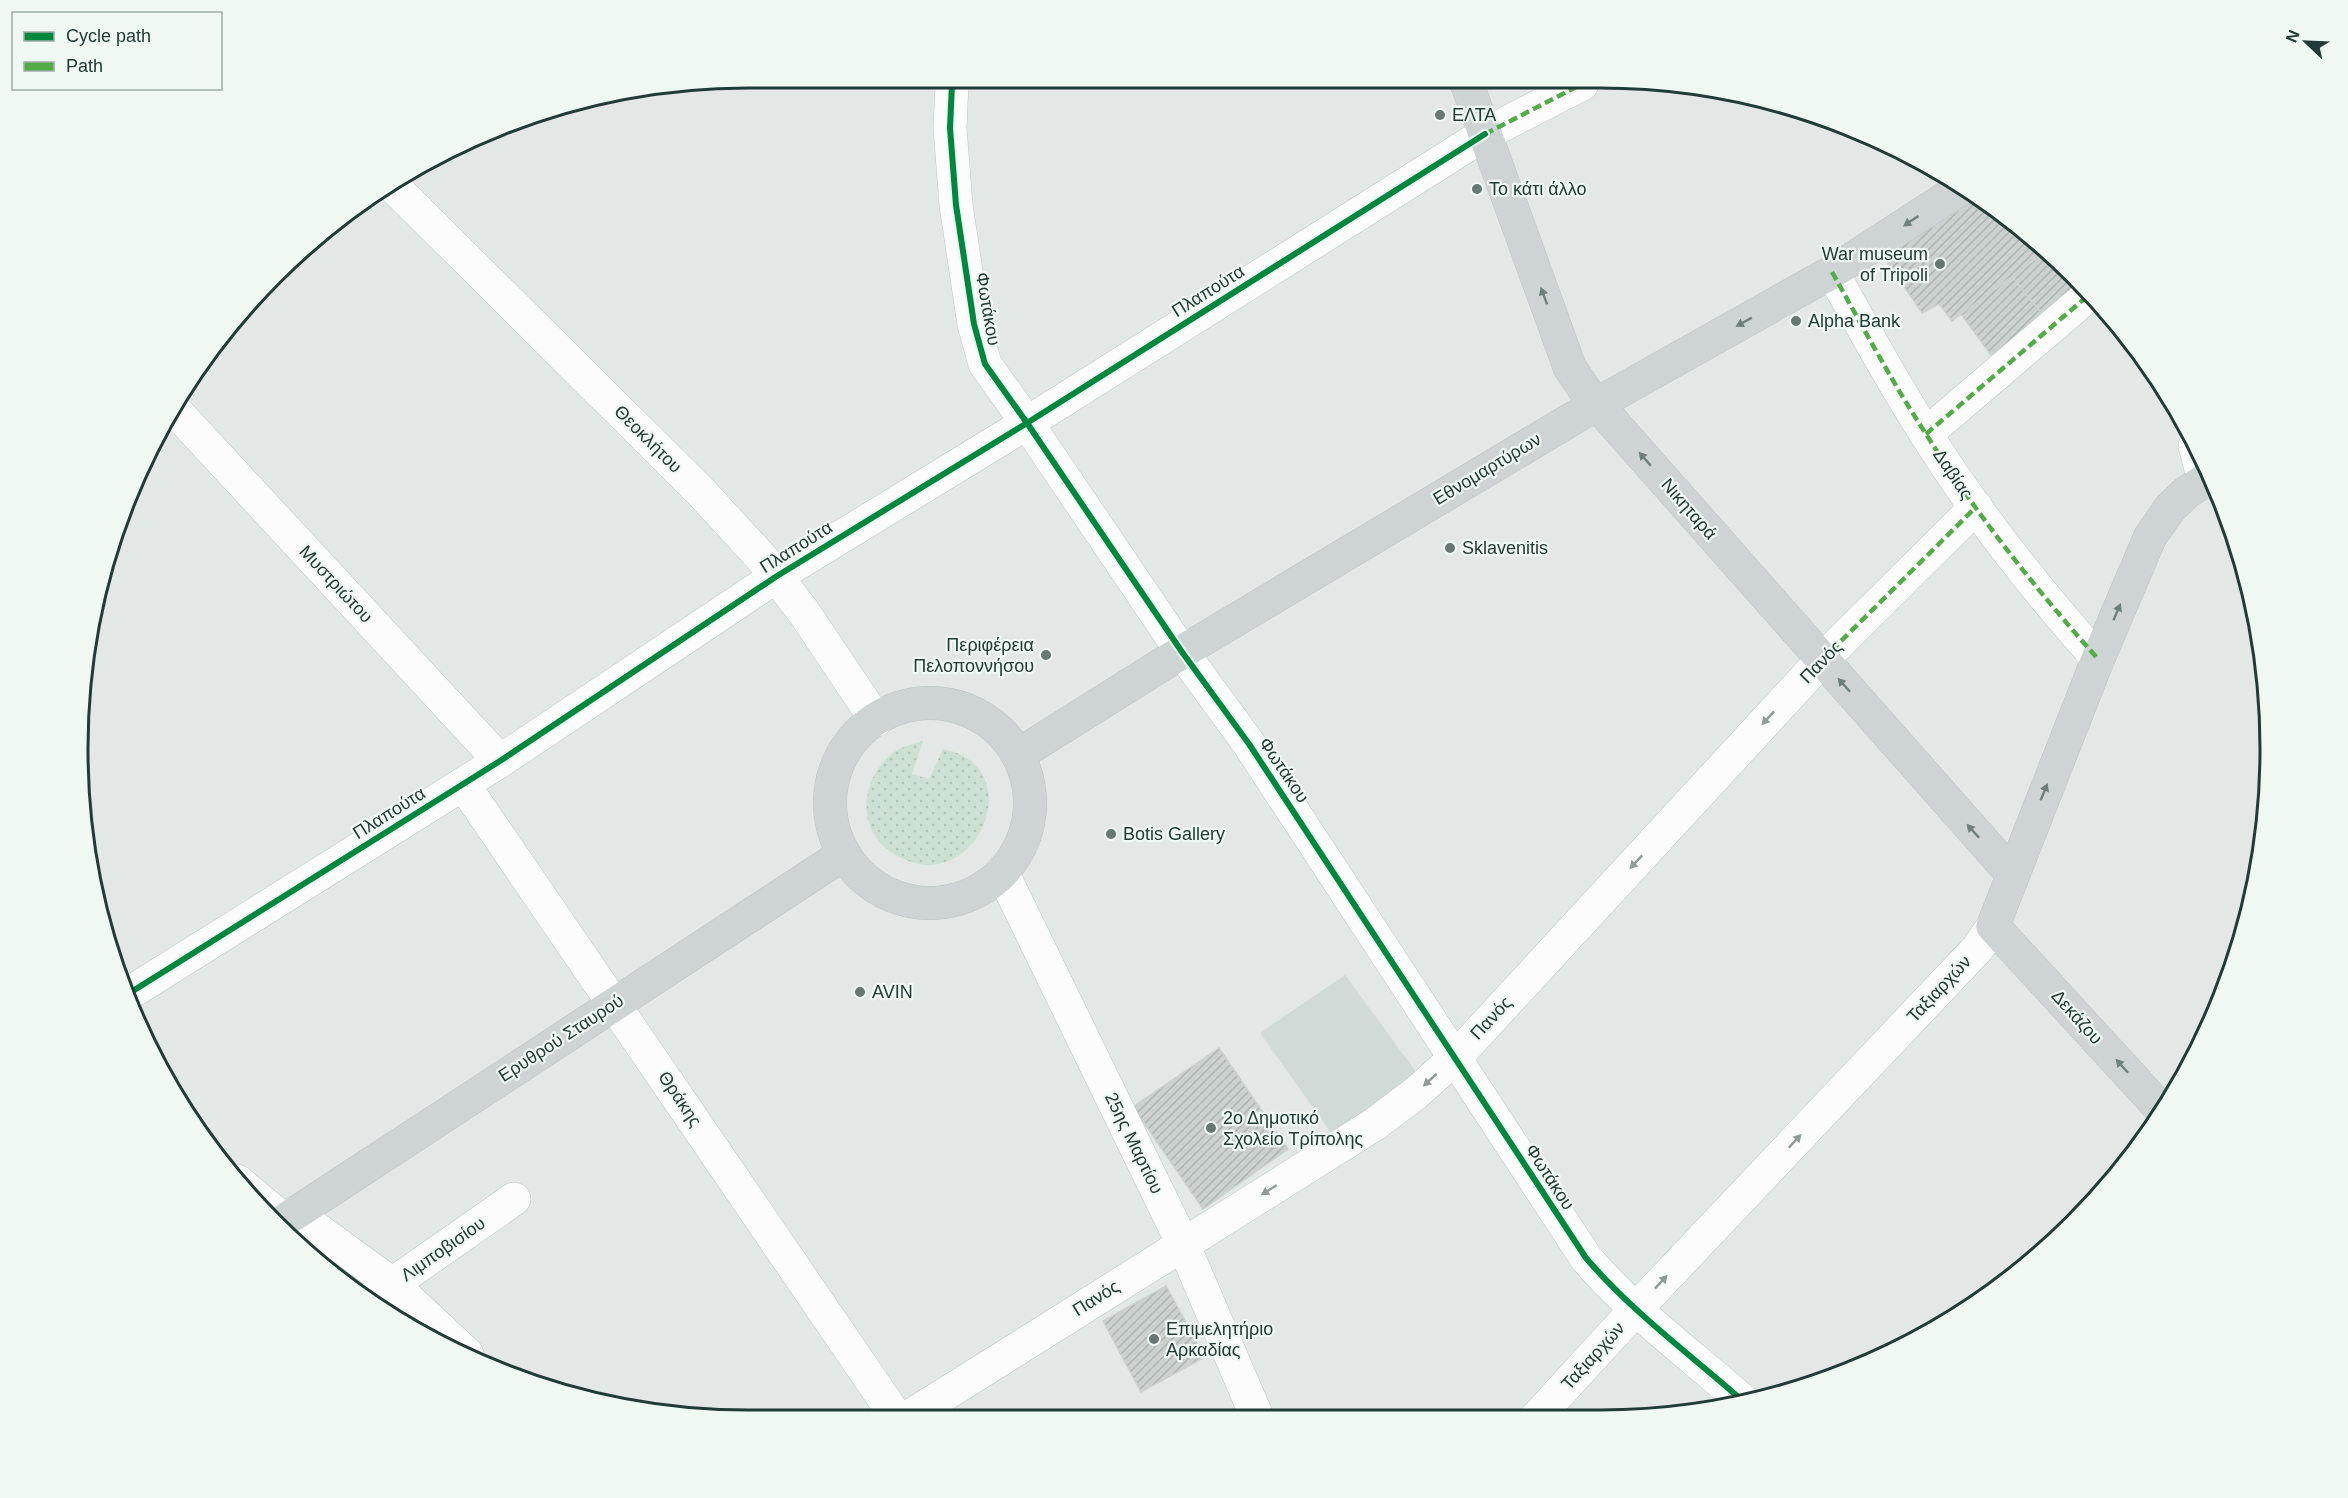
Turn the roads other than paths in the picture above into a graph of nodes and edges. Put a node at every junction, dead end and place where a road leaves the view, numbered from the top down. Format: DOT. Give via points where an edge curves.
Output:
graph roads {
  1 [pos="952,88"];
  2 [pos="1468,88"];
  3 [pos="1574,88"];
  4 [pos="1485,134"];
  5 [pos="397,190"];
  6 [pos="1954,193"];
  7 [pos="1832,272"];
  8 [pos="2083,300"];
  9 [pos="1597,404"];
  10 [pos="179,415"];
  11 [pos="1027,423"];
  12 [pos="1926,434"];
  13 [pos="2203,482"];
  14 [pos="1976,507"];
  15 [pos="777,576"];
  16 [pos="1182,652"];
  17 [pos="2098,659"];
  18 [pos="1822,660"];
  19 [pos="876,720"];
  20 [pos="1018,755"];
  21 [pos="500,761"];
  22 [pos="463,784"];
  23 [pos="844,854"];
  24 [pos="1002,873"];
  25 [pos="2012,874"];
  26 [pos="1993,926"];
  27 [pos="135,990"];
  28 [pos="615,1003"];
  29 [pos="1455,1058"];
  30 [pos="2156,1103"];
  31 [pos="514,1199"];
  32 [pos="286,1219"];
  33 [pos="1183,1244"];
  34 [pos="382,1292"];
  35 [pos="1636,1309"];
  36 [pos="427,1325"];
  37 [pos="1736,1395"];
  38 [pos="892,1410"];
  39 [pos="920,1410"];
  40 [pos="1254,1410"];
  41 [pos="1543,1410"];
  1 -- 11 [label="street, Φωτάκου" via="950,128 956,205 979,350"];
  2 -- 4 [label="main road, Νικηταρά"];
  3 -- 4 [label="street, Πλαπούτα"];
  9 -- 4 [label="main road, Νικηταρά, one-way" via="1570,368"];
  4 -- 11 [label="street, Πλαπούτα"];
  5 -- 15 [label="street, Θεοκλήτου" via="701,492"];
  6 -- 7 [label="main road, Εθνομαρτύρων, one-way"];
  7 -- 9 [label="main road, Εθνομαρτύρων, one-way"];
  7 -- 12 [label="street, Δαβίας"];
  8 -- 12 [label="street"];
  9 -- 16 [label="main road, Εθνομαρτύρων"];
  18 -- 9 [label="main road, Νικηταρά, one-way"];
  10 -- 21 [label="street, Μυστριώτου"];
  11 -- 15 [label="street, Πλαπούτα"];
  11 -- 16 [label="street, Φωτάκου"];
  12 -- 14 [label="street, Δαβίας"];
  17 -- 13 [label="main road, Ταξιαρχών, one-way" via="2150,537 2170,508"];
  14 -- 17 [label="street, Δαβίας" via="2044,597"];
  14 -- 18 [label="street, Πανός"];
  15 -- 19 [label="street, Θεοκλήτου"];
  15 -- 21 [label="street, Πλαπούτα"];
  16 -- 20 [label="main road, Εθνομαρτύρων"];
  16 -- 29 [label="street, Φωτάκου" via="1255,754"];
  25 -- 17 [label="main road, Ταξιαρχών, one-way"];
  25 -- 18 [label="main road, Νικηταρά, one-way"];
  18 -- 29 [label="street, Πανός, one-way"];
  19 -- 20 [label="main road" via="908,706 949,705 988,721"];
  19 -- 23 [label="main road" via="852,741 834,777 830,803"];
  20 -- 24 [label="main road" via="1030,798 1028,824 1019,848"];
  21 -- 22 [label="street, Πλαπούτα"];
  22 -- 27 [label="street, Πλαπούτα"];
  22 -- 28 [label="street, Θράκης"];
  23 -- 24 [label="main road" via="871,884 895,897 921,903 961,898"];
  23 -- 28 [label="main road, Ερυθρού Σταυρού"];
  24 -- 33 [label="street, 25ης Μαρτίου"];
  25 -- 26 [label="main road, Ταξιαρχών"];
  30 -- 26 [label="main road, Δεκάζου, one-way"];
  35 -- 26 [label="street, Ταξιαρχών, one-way" via="1978,948"];
  28 -- 32 [label="main road, Ερυθρού Σταυρού"];
  28 -- 38 [label="street, Θράκης"];
  29 -- 33 [label="street, Πανός, one-way" via="1375,1124"];
  29 -- 35 [label="street, Φωτάκου" via="1586,1258"];
  31 -- 34 [label="street, Λιμποβισίου"];
  32 -- 34 [label="street"];
  33 -- 39 [label="street, Πανός"];
  33 -- 40 [label="street, 25ης Μαρτίου"];
  34 -- 36 [label="street"];
  35 -- 37 [label="street, Φωτάκου"];
  35 -- 41 [label="street, Ταξιαρχών"];
}
